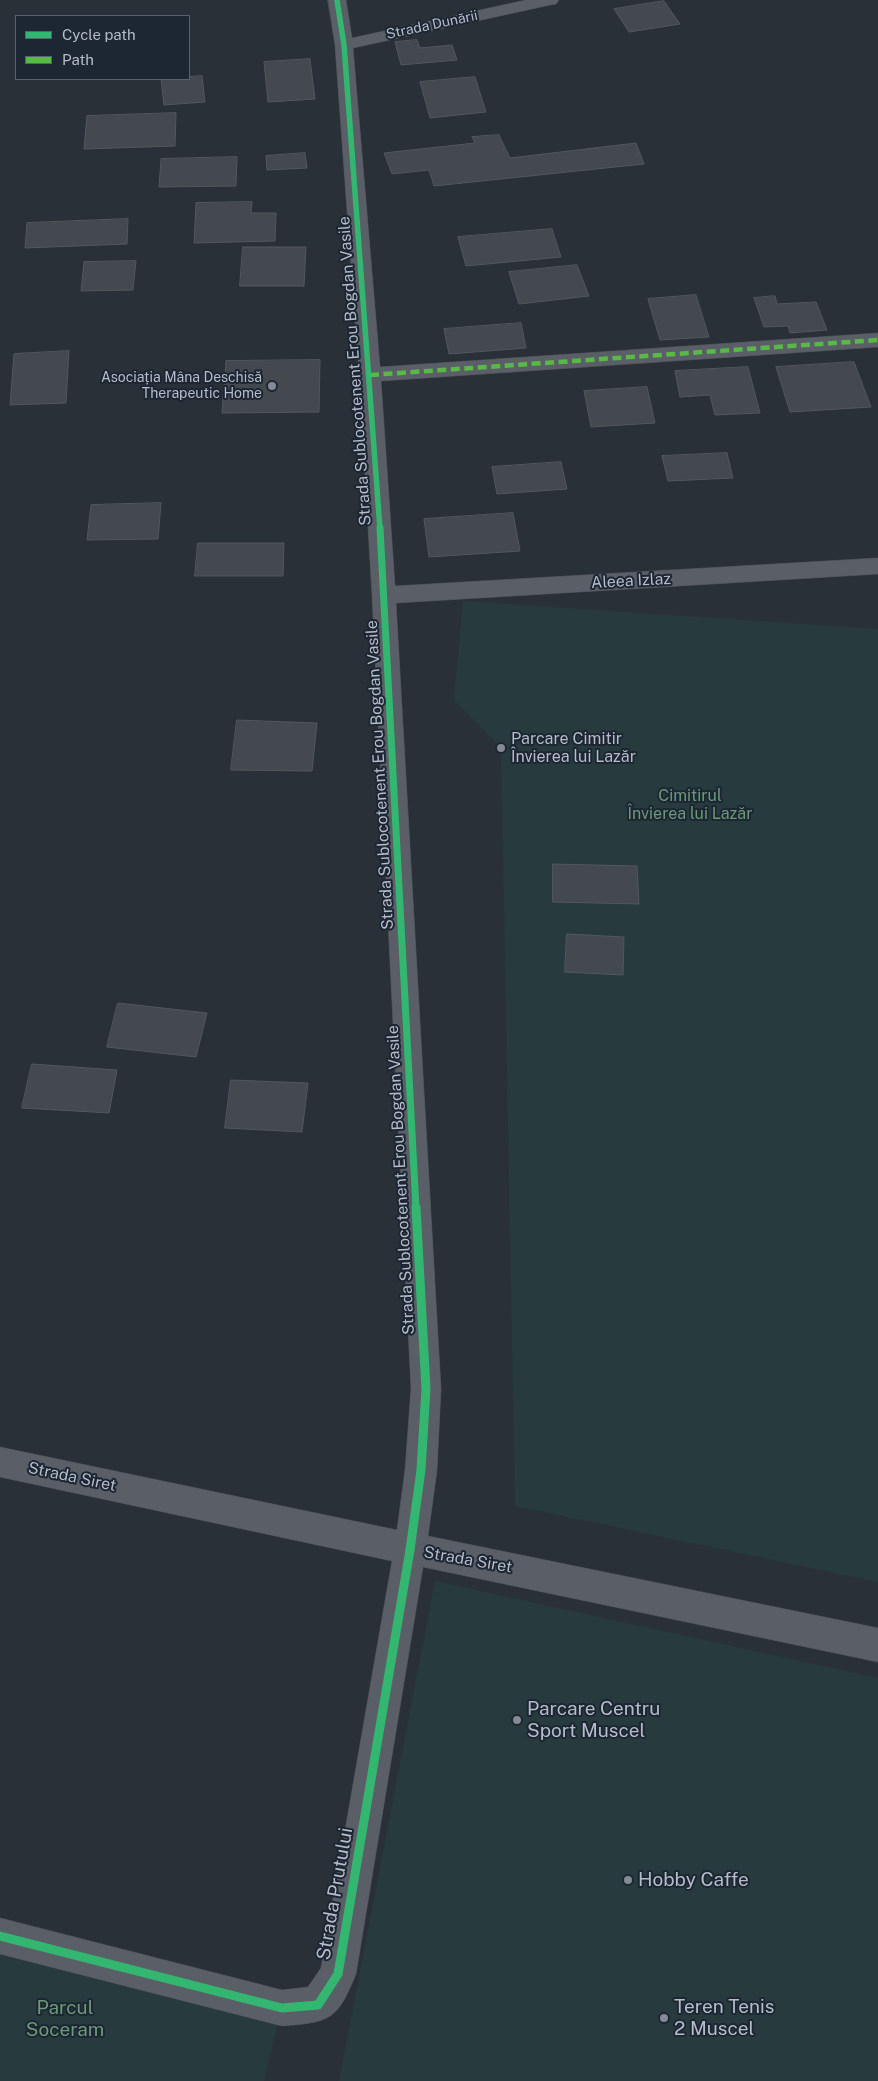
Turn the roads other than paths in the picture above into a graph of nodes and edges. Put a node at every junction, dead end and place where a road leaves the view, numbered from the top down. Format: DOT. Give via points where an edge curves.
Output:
graph roads {
  1 [pos="338,0"];
  2 [pos="550,0"];
  3 [pos="344,45"];
  4 [pos="878,340"];
  5 [pos="370,375"];
  6 [pos="878,566"];
  7 [pos="384,595"];
  8 [pos="0,1462"];
  9 [pos="410,1550"];
  10 [pos="878,1645"];
  11 [pos="0,1936"];
  1 -- 3 [label="street, Strada Sublocotenent Erou Bogdan Vasile"];
  2 -- 3 [label="street, Strada Dunării"];
  3 -- 5 [label="street, Strada Sublocotenent Erou Bogdan Vasile"];
  4 -- 5 [label="street"];
  5 -- 7 [label="street, Strada Sublocotenent Erou Bogdan Vasile"];
  6 -- 7 [label="street, Aleea Izlaz"];
  7 -- 9 [label="street, Strada Sublocotenent Erou Bogdan Vasile" via="426,1388 421,1470"];
  8 -- 9 [label="street, Strada Siret"];
  9 -- 10 [label="street, Strada Siret"];
  9 -- 11 [label="street, Strada Prutului" via="338,1974 318,2005 282,2008"];
}
